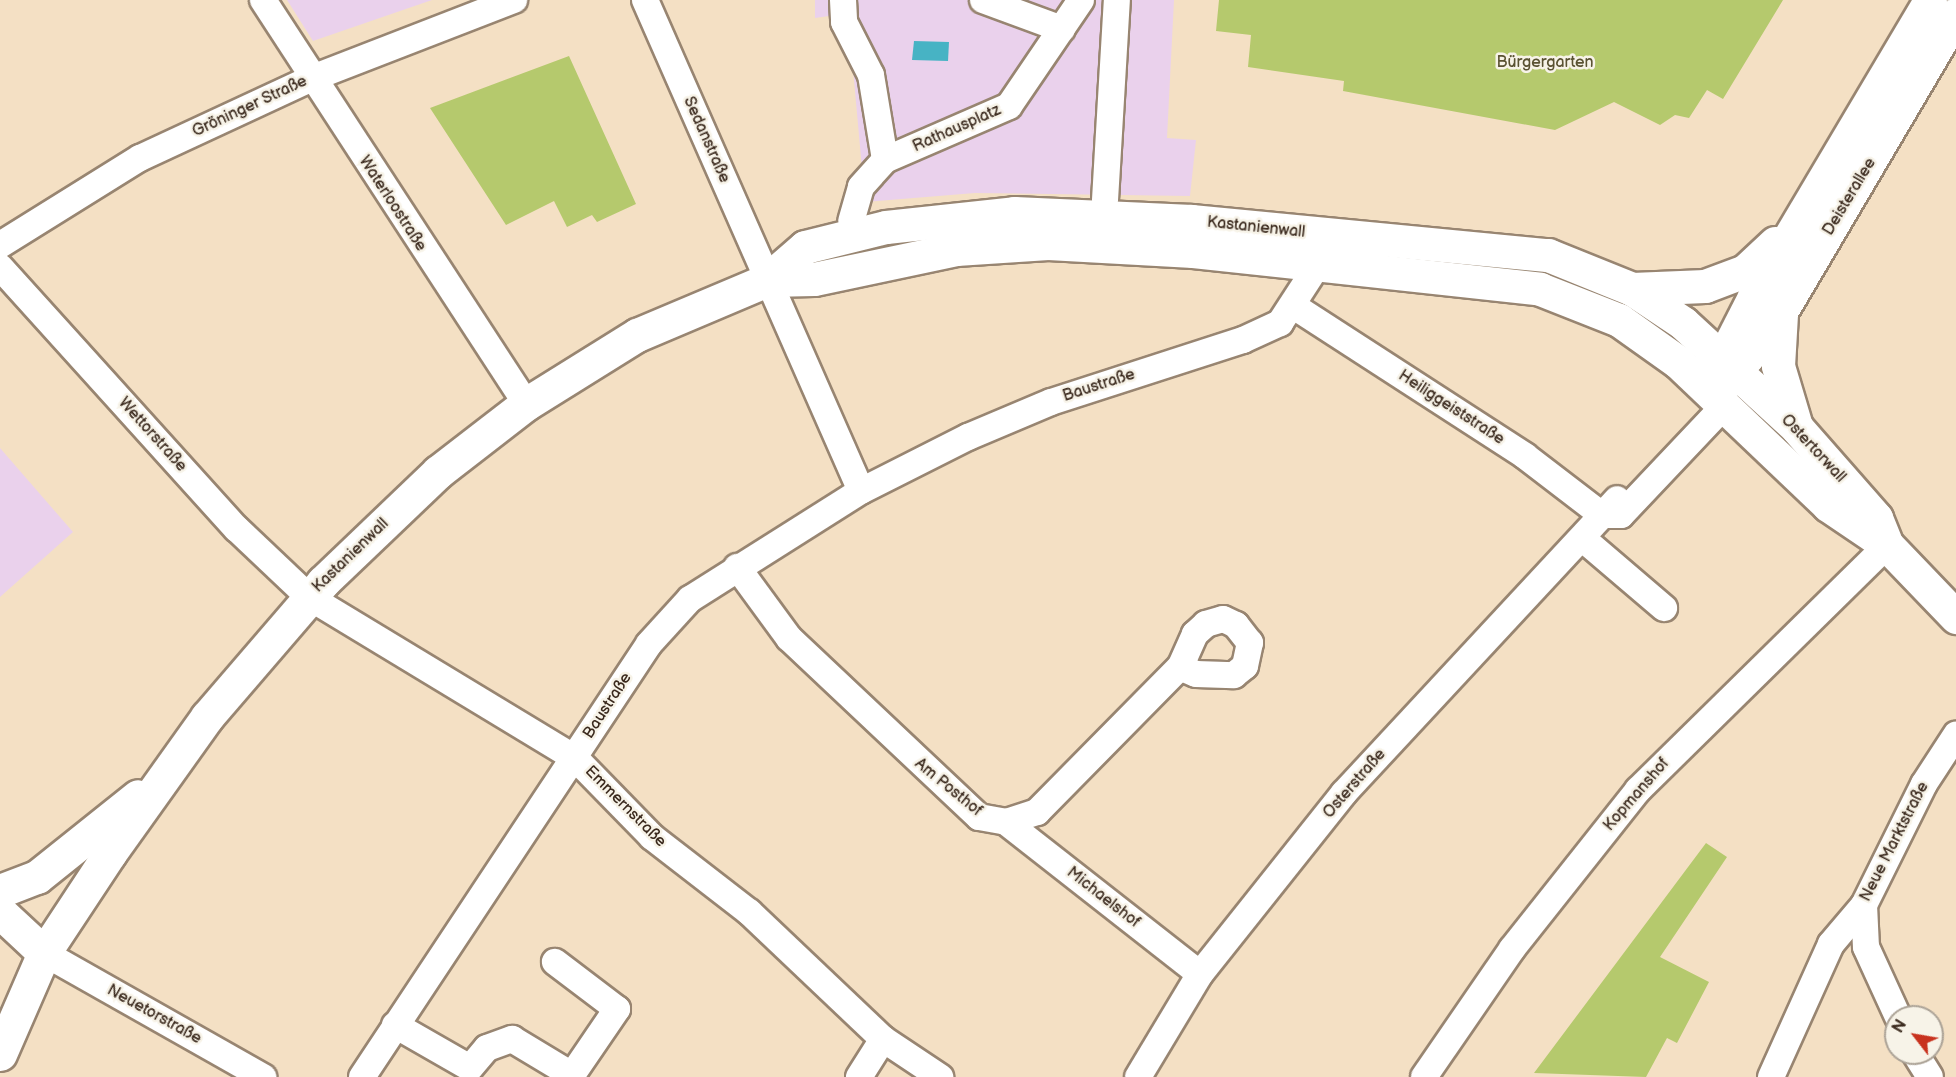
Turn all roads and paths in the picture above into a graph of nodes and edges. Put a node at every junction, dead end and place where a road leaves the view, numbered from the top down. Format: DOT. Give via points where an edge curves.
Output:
graph roads {
  1 [pos="263,0"];
  2 [pos="514,0"];
  3 [pos="645,0"];
  4 [pos="843,0"];
  5 [pos="983,0"];
  6 [pos="1081,0"];
  7 [pos="1117,0"];
  8 [pos="1930,0"];
  9 [pos="1956,14"];
  10 [pos="1062,29"];
  11 [pos="310,79"];
  12 [pos="885,160"];
  13 [pos="1106,201"];
  14 [pos="1807,208"];
  15 [pos="851,221"];
  16 [pos="0,245"];
  17 [pos="1317,266"];
  18 [pos="0,267"];
  19 [pos="767,280"];
  20 [pos="1632,289"];
  21 [pos="1295,307"];
  22 [pos="1780,314"];
  23 [pos="1678,362"];
  24 [pos="1727,363"];
  25 [pos="526,405"];
  26 [pos="1726,408"];
  27 [pos="1797,428"];
  28 [pos="861,491"];
  29 [pos="1609,507"];
  30 [pos="1582,538"];
  31 [pos="1887,545"];
  32 [pos="737,567"];
  33 [pos="309,597"];
  34 [pos="1664,608"];
  35 [pos="1956,618"];
  36 [pos="1180,667"];
  37 [pos="1956,735"];
  38 [pos="575,758"];
  39 [pos="163,777"];
  40 [pos="1006,822"];
  41 [pos="0,891"];
  42 [pos="1864,905"];
  43 [pos="0,912"];
  44 [pos="0,941"];
  45 [pos="1831,944"];
  46 [pos="1866,947"];
  47 [pos="44,953"];
  48 [pos="555,962"];
  49 [pos="1200,975"];
  50 [pos="1893,1005"];
  51 [pos="395,1025"];
  52 [pos="883,1039"];
  53 [pos="0,1054"];
  54 [pos="263,1077"];
  55 [pos="362,1077"];
  56 [pos="859,1077"];
  57 [pos="940,1077"];
  58 [pos="1138,1077"];
  59 [pos="1424,1077"];
  60 [pos="1771,1077"];
  1 -- 11 [label="street, Waterloostraße"];
  2 -- 11 [label="street, Gröninger Straße"];
  3 -- 19 [label="street, Sedanstraße"];
  4 -- 12 [label="street" via="844,22 871,75"];
  5 -- 10 [label="street"];
  6 -- 10 [label="street, Rathausplatz"];
  7 -- 13 [label="street"];
  8 -- 14 [label="main road, Deisterallee"];
  9 -- 22 [label="main road, Deisterallee"];
  10 -- 12 [label="street, Rathausplatz" via="1009,106"];
  11 -- 16 [label="street, Gröninger Straße" via="140,158"];
  11 -- 25 [label="street, Waterloostraße"];
  12 -- 15 [label="street, Rathausplatz" via="861,187"];
  14 -- 20 [label="main road" via="1745,271 1691,289"];
  14 -- 24 [label="main road, Deisterallee" via="1739,326"];
  17 -- 19 [label="main road, Kastanienwall" via="1193,251 1002,244 918,254 814,279"];
  17 -- 21 [label="street, Baustraße"];
  17 -- 23 [label="main road, Kastanienwall" via="1540,289 1619,320"];
  18 -- 33 [label="street, Wettorstraße" via="237,529"];
  19 -- 20 [label="main road, Kastanienwall" via="805,247 858,233 970,216 1064,213 1522,251 1568,261"];
  19 -- 25 [label="main road, Kastanienwall" via="636,335"];
  19 -- 28 [label="street"];
  20 -- 24 [label="main road, Kastanienwall" via="1683,323"];
  21 -- 28 [label="street, Baustraße" via="1280,322 1243,340 1051,402"];
  21 -- 29 [label="street, Heiliggeiststraße"];
  22 -- 24 [label="main road, Deisterallee" via="1747,357"];
  22 -- 27 [label="main road" via="1778,366"];
  23 -- 24 [label="main road, Deisterallee"];
  23 -- 26 [label="main road, Kastanienwall"];
  24 -- 26 [label="main road, Deisterallee"];
  24 -- 27 [label="main road, Ostertorwall"];
  25 -- 33 [label="main road, Kastanienwall" via="438,472"];
  26 -- 29 [label="street" via="1621,515"];
  26 -- 31 [label="main road, Ostertorwall" via="1828,504"];
  27 -- 31 [label="main road, Ostertorwall" via="1876,518"];
  28 -- 32 [label="street, Baustraße"];
  29 -- 30 [label="street, Osterstraße"];
  30 -- 34 [label="street"];
  30 -- 49 [label="street, Osterstraße" via="1344,793"];
  31 -- 35 [label="main road, Ostertorwall"];
  31 -- 59 [label="street, Kopmanshof" via="1638,790 1512,949"];
  32 -- 38 [label="street, Baustraße" via="690,599 649,644"];
  32 -- 40 [label="street, Am Posthof" via="789,638 930,777 979,817"];
  33 -- 38 [label="street, Emmernstraße"];
  33 -- 39 [label="main road, Kastanienwall" via="244,670"];
  36 -- 40 [label="street" via="1037,812"];
  37 -- 42 [label="street, Neue Marktstraße" via="1924,784"];
  38 -- 51 [label="street, Baustraße"];
  38 -- 52 [label="street, Emmernstraße" via="652,837 749,912"];
  39 -- 41 [label="main road" via="37,877"];
  39 -- 47 [label="main road, Kastanienwall"];
  40 -- 49 [label="street, Michaelshof"];
  42 -- 45 [label="street, Neue Marktstraße"];
  42 -- 46 [label="street"];
  43 -- 47 [label="main road"];
  44 -- 47 [label="main road"];
  45 -- 46 [label="street"];
  45 -- 60 [label="street, Neue Marktstraße"];
  46 -- 50 [label="street"];
  47 -- 53 [label="main road, Kastanienwall"];
  47 -- 54 [label="street, Neuetorstraße"];
  48 -- 51 [label="street" via="617,1009 572,1075 512,1039 488,1048 470,1068"];
  49 -- 58 [label="street, Osterstraße"];
  51 -- 55 [label="street, Baustraße"];
  52 -- 56 [label="street"];
  52 -- 57 [label="street, Emmernstraße"];
}
